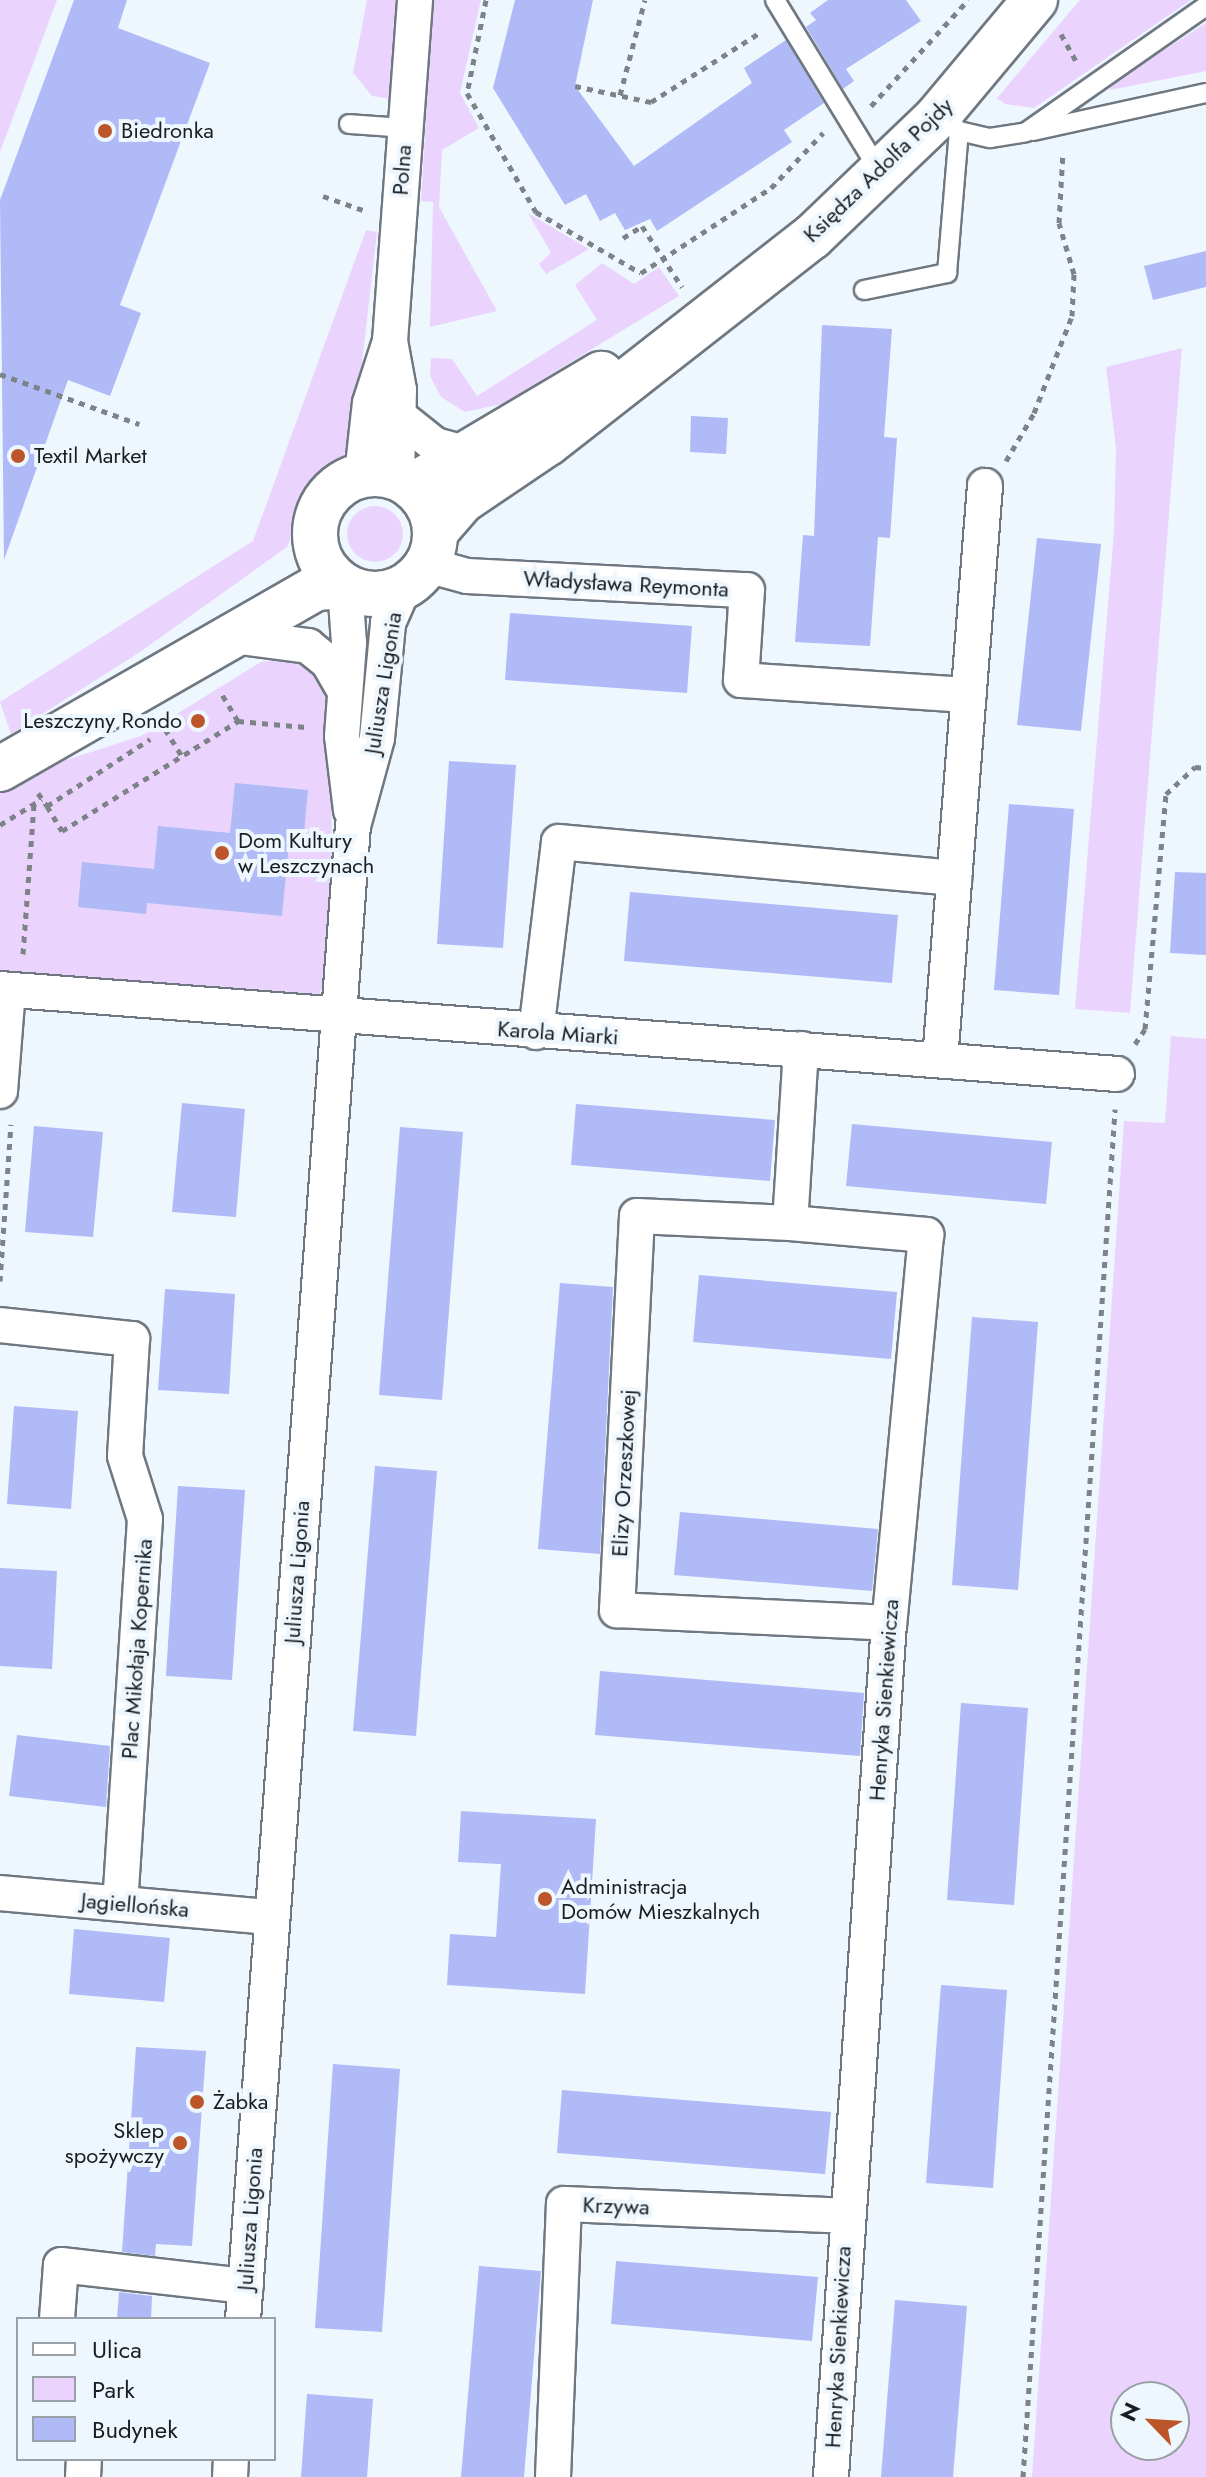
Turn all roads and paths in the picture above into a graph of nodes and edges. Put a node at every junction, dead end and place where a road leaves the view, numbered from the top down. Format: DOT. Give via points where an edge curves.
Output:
graph roads {
  1 [pos="415,0"];
  2 [pos="486,0"];
  3 [pos="645,0"];
  4 [pos="775,0"];
  5 [pos="968,0"];
  6 [pos="1206,6"];
  7 [pos="1045,11"];
  8 [pos="786,17"];
  9 [pos="1092,84"];
  10 [pos="575,86"];
  11 [pos="1206,93"];
  12 [pos="620,95"];
  13 [pos="848,119"];
  14 [pos="349,124"];
  15 [pos="948,124"];
  16 [pos="405,128"];
  17 [pos="1026,132"];
  18 [pos="1064,147"];
  19 [pos="882,174"];
  20 [pos="323,196"];
  21 [pos="348,205"];
  22 [pos="623,238"];
  23 [pos="663,259"];
  24 [pos="672,272"];
  25 [pos="864,290"];
  26 [pos="701,319"];
  27 [pos="390,341"];
  28 [pos="0,374"];
  29 [pos="400,417"];
  30 [pos="139,424"];
  31 [pos="468,454"];
  32 [pos="390,479"];
  33 [pos="985,486"];
  34 [pos="315,536"];
  35 [pos="422,561"];
  36 [pos="345,586"];
  37 [pos="240,637"];
  38 [pos="160,672"];
  39 [pos="345,692"];
  40 [pos="221,693"];
  41 [pos="969,695"];
  42 [pos="238,721"];
  43 [pos="310,727"];
  44 [pos="165,729"];
  45 [pos="150,739"];
  46 [pos="182,756"];
  47 [pos="1206,768"];
  48 [pos="18,779"];
  49 [pos="42,799"];
  50 [pos="47,806"];
  51 [pos="0,825"];
  52 [pos="353,826"];
  53 [pos="954,878"];
  54 [pos="4,990"];
  55 [pos="339,1019"];
  56 [pos="536,1032"];
  57 [pos="801,1049"];
  58 [pos="940,1060"];
  59 [pos="1117,1074"];
  60 [pos="0,1091"];
  61 [pos="790,1223"];
  62 [pos="0,1325"];
  63 [pos="889,1623"];
  64 [pos="0,1893"];
  65 [pos="120,1903"];
  66 [pos="270,1917"];
  67 [pos="846,2216"];
  68 [pos="245,2302"];
  69 [pos="57,2317"];
  70 [pos="553,2477"];
  71 [pos="831,2477"];
  72 [pos="1023,2477"];
  1 -- 16 [label="street, Polna"];
  2 -- 23 [label="path" via="467,93 536,212 641,273"];
  3 -- 12 [label="path"];
  4 -- 8 [label="lane"];
  5 -- 13 [label="path"];
  6 -- 9 [label="lane"];
  7 -- 9 [label="path"];
  7 -- 15 [label="street, Księdza Adolfa Pojdy"];
  8 -- 12 [label="path" via="651,102"];
  8 -- 13 [label="lane"];
  9 -- 17 [label="lane"];
  10 -- 12 [label="path"];
  11 -- 17 [label="lane"];
  13 -- 19 [label="lane"];
  13 -- 23 [label="path" via="771,188"];
  14 -- 16 [label="lane"];
  15 -- 17 [label="lane" via="990,138"];
  15 -- 19 [label="street, Księdza Adolfa Pojdy"];
  15 -- 25 [label="lane" via="947,273"];
  16 -- 27 [label="street, Polna"];
  18 -- 33 [label="path" via="1059,223 1074,274 1072,316 1034,413"];
  19 -- 26 [label="street, Księdza Adolfa Pojdy" via="812,237"];
  20 -- 21 [label="path"];
  22 -- 23 [label="path" via="642,226"];
  23 -- 24 [label="path"];
  26 -- 31 [label="street, Księdza Adolfa Pojdy"];
  26 -- 35 [label="street, Księdza Adolfa Pojdy" via="548,443 462,501"];
  27 -- 29 [label="street, Polna"];
  27 -- 32 [label="street, Polna" via="370,403"];
  28 -- 30 [label="path"];
  29 -- 31 [label="street" via="435,445"];
  29 -- 32 [label="street, Polna"];
  31 -- 32 [label="street, Księdza Adolfa Pojdy"];
  32 -- 34 [label="street" via="332,492"];
  32 -- 35 [label="street"];
  33 -- 41 [label="street"];
  34 -- 36 [label="street" via="324,566"];
  34 -- 38 [label="street" via="292,567"];
  35 -- 36 [label="street" via="374,593"];
  35 -- 41 [label="street, Władysława Reymonta" via="477,577 747,590 741,680"];
  35 -- 52 [label="street, Juliusza Ligonia" via="388,623 377,738"];
  36 -- 37 [label="street" via="316,588"];
  36 -- 39 [label="street, Juliusza Ligonia"];
  37 -- 38 [label="street"];
  37 -- 39 [label="street" via="308,646 328,662"];
  38 -- 48 [label="street"];
  39 -- 52 [label="street, Juliusza Ligonia" via="342,736"];
  40 -- 42 [label="path"];
  41 -- 53 [label="street"];
  42 -- 43 [label="path"];
  42 -- 46 [label="path"];
  44 -- 46 [label="path"];
  45 -- 50 [label="path"];
  46 -- 50 [label="path" via="62,831"];
  47 -- 59 [label="path" via="1195,767 1166,794 1145,1029"];
  48 -- 49 [label="path"];
  49 -- 50 [label="path"];
  49 -- 51 [label="path"];
  52 -- 55 [label="street, Juliusza Ligonia"];
  53 -- 56 [label="street" via="559,842"];
  53 -- 58 [label="street"];
  54 -- 55 [label="street, Karola Miarki"];
  54 -- 60 [label="street"];
  55 -- 56 [label="street, Karola Miarki"];
  55 -- 66 [label="street, Juliusza Ligonia"];
  56 -- 57 [label="street, Karola Miarki"];
  57 -- 58 [label="street, Karola Miarki"];
  57 -- 61 [label="street"];
  58 -- 59 [label="street, Karola Miarki"];
  59 -- 72 [label="path"];
  61 -- 63 [label="street, Henryka Sienkiewicza" via="926,1235"];
  61 -- 63 [label="street, Elizy Orzeszkowej" via="637,1216 617,1610"];
  62 -- 65 [label="street, Plac Mikołaja Kopernika" via="132,1339 125,1456 145,1519"];
  63 -- 67 [label="street, Henryka Sienkiewicza"];
  64 -- 65 [label="street, Jagiellońska"];
  65 -- 66 [label="street, Jagiellońska"];
  66 -- 68 [label="street, Juliusza Ligonia"];
  67 -- 70 [label="street, Krzywa" via="564,2204"];
  67 -- 71 [label="street, Henryka Sienkiewicza"];
  68 -- 69 [label="street" via="61,2265"];
}
